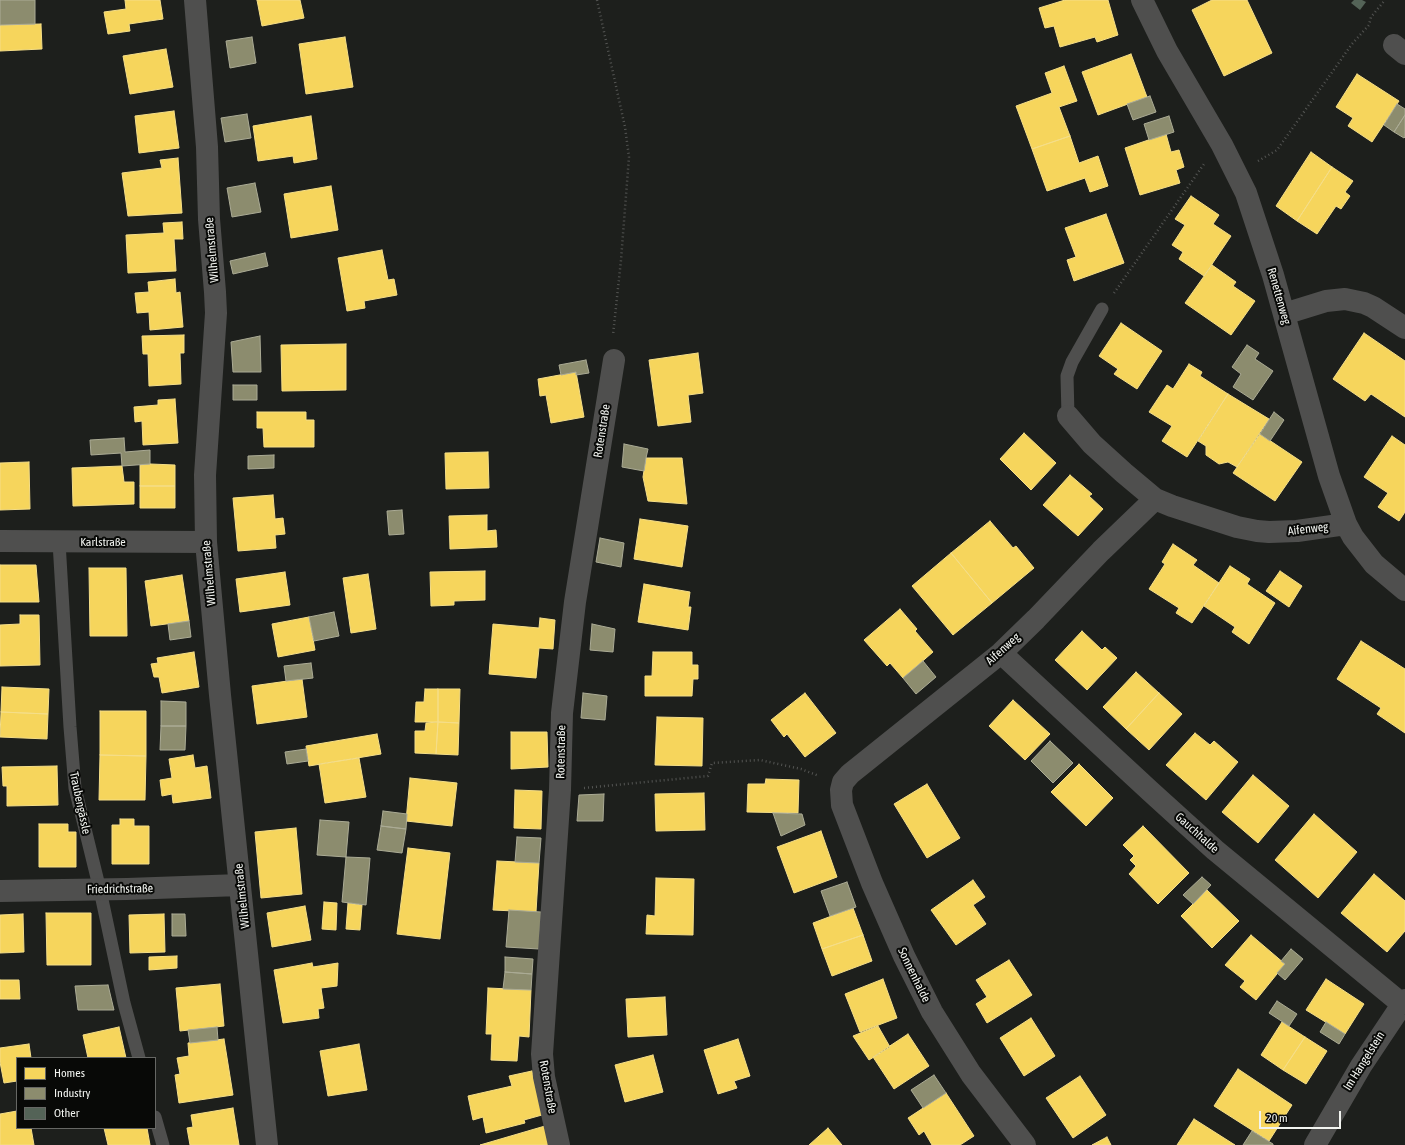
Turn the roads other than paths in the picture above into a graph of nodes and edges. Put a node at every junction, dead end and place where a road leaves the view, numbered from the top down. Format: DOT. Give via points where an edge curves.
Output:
graph roads {
  1 [pos="196,0"];
  2 [pos="1142,0"];
  3 [pos="1102,309"];
  4 [pos="1284,314"];
  5 [pos="1405,328"];
  6 [pos="614,360"];
  7 [pos="1068,416"];
  8 [pos="1155,499"];
  9 [pos="1346,524"];
  10 [pos="0,541"];
  11 [pos="59,542"];
  12 [pos="206,542"];
  13 [pos="1405,590"];
  14 [pos="1000,652"];
  15 [pos="842,786"];
  16 [pos="240,885"];
  17 [pos="100,890"];
  18 [pos="0,891"];
  19 [pos="1404,1002"];
  20 [pos="139,1057"];
  21 [pos="156,1120"];
  22 [pos="163,1145"];
  23 [pos="267,1145"];
  24 [pos="559,1145"];
  25 [pos="1025,1145"];
  26 [pos="1315,1145"];
  1 -- 12 [label="street, Wilhelmstraße" via="216,313 205,475"];
  2 -- 4 [label="street, Renettenweg" via="1167,51 1246,193"];
  3 -- 7 [label="lane" via="1072,362 1067,376"];
  4 -- 5 [label="street" via="1326,301 1354,300 1373,307"];
  4 -- 9 [label="street, Renettenweg" via="1329,476"];
  6 -- 24 [label="street, Rotenstraße" via="570,638 562,713 560,790 542,1054 544,1077"];
  7 -- 8 [label="street, Aifenweg" via="1100,452"];
  8 -- 9 [label="street, Aifenweg" via="1237,527 1257,531 1296,531"];
  8 -- 14 [label="street, Aifenweg"];
  9 -- 13 [label="street, Renettenweg" via="1370,560"];
  10 -- 11 [label="street, Karlstraße"];
  11 -- 12 [label="street, Karlstraße"];
  11 -- 17 [label="lane, Traubengässle" via="75,788"];
  12 -- 16 [label="street, Wilhelmstraße"];
  14 -- 15 [label="street, Aifenweg" via="850,774"];
  14 -- 19 [label="street, Gauchhalde" via="1215,850"];
  15 -- 25 [label="street, Sonnenhalde" via="842,805 904,956 958,1055"];
  16 -- 17 [label="street, Friedrichstraße"];
  16 -- 23 [label="street, Wilhelmstraße"];
  17 -- 18 [label="street, Friedrichstraße"];
  17 -- 20 [label="lane, Traubengässle" via="124,1003"];
  19 -- 26 [label="street, Im Hangelstein" via="1361,1066"];
  21 -- 22 [label="lane"];
}
